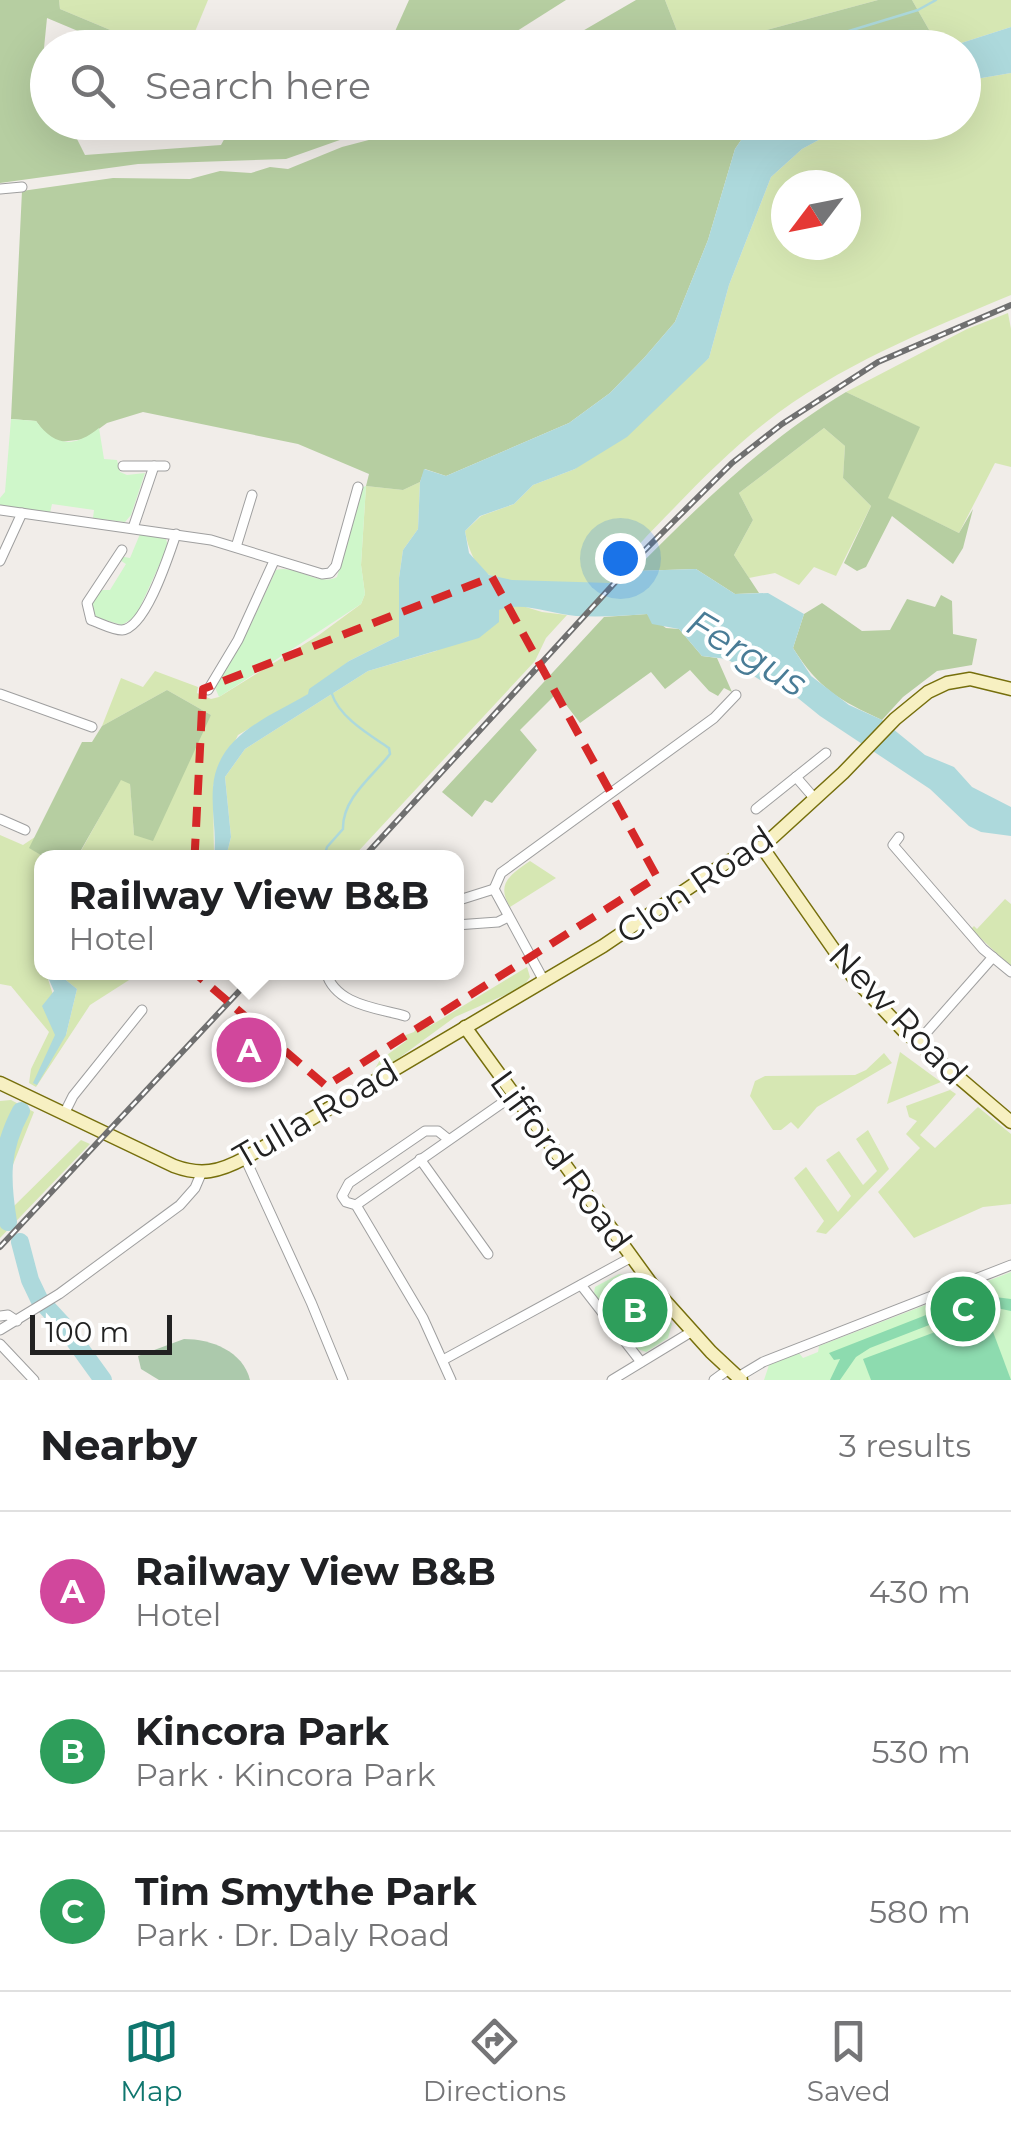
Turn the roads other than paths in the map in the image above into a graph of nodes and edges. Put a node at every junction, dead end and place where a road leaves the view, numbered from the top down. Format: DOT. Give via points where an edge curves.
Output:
graph roads {
  1 [pos="22,186"];
  2 [pos="0,189"];
  3 [pos="123,466"];
  4 [pos="358,487"];
  5 [pos="252,494"];
  6 [pos="0,510"];
  7 [pos="22,513"];
  8 [pos="133,528"];
  9 [pos="176,534"];
  10 [pos="236,547"];
  11 [pos="122,550"];
  12 [pos="274,560"];
  13 [pos="0,561"];
  14 [pos="1011,689"];
  15 [pos="208,690"];
  16 [pos="0,694"];
  17 [pos="736,695"];
  18 [pos="92,727"];
  19 [pos="826,753"];
  20 [pos="796,776"];
  21 [pos="815,799"];
  22 [pos="756,809"];
  23 [pos="0,819"];
  24 [pos="25,830"];
  25 [pos="899,837"];
  26 [pos="762,847"];
  27 [pos="494,889"];
  28 [pos="464,898"];
  29 [pos="508,917"];
  30 [pos="464,924"];
  31 [pos="993,957"];
  32 [pos="1011,972"];
  33 [pos="330,980"];
  34 [pos="544,981"];
  35 [pos="142,1010"];
  36 [pos="406,1016"];
  37 [pos="465,1028"];
  38 [pos="918,1042"];
  39 [pos="0,1082"];
  40 [pos="515,1094"];
  41 [pos="64,1114"];
  42 [pos="1011,1122"];
  43 [pos="448,1139"];
  44 [pos="245,1158"];
  45 [pos="420,1159"];
  46 [pos="201,1174"];
  47 [pos="358,1202"];
  48 [pos="488,1254"];
  49 [pos="630,1258"];
  50 [pos="1011,1265"];
  51 [pos="581,1286"];
  52 [pos="0,1316"];
  53 [pos="17,1321"];
  54 [pos="0,1330"];
  55 [pos="691,1332"];
  56 [pos="0,1344"];
  57 [pos="443,1360"];
  58 [pos="641,1362"];
  59 [pos="736,1375"];
  60 [pos="34,1380"];
  61 [pos="343,1380"];
  62 [pos="451,1380"];
  63 [pos="612,1380"];
  64 [pos="714,1380"];
  1 -- 2 [label="street"];
  3 -- 8 [label="street" via="159,466"];
  4 -- 12 [label="street" via="330,574"];
  5 -- 10 [label="street"];
  6 -- 7 [label="street"];
  7 -- 8 [label="street"];
  7 -- 13 [label="street"];
  8 -- 9 [label="street"];
  9 -- 10 [label="street"];
  9 -- 11 [label="street" via="145,609 124,630 92,620 87,612"];
  10 -- 12 [label="street"];
  12 -- 15 [label="street"];
  14 -- 21 [label="main road, Clon Road" via="957,680 928,692"];
  16 -- 18 [label="street"];
  17 -- 27 [label="street" via="714,718 501,873"];
  19 -- 20 [label="street"];
  20 -- 21 [label="street"];
  20 -- 22 [label="street"];
  21 -- 26 [label="main road, Clon Road"];
  23 -- 24 [label="street"];
  25 -- 31 [label="street" via="893,845"];
  26 -- 34 [label="main road, Clon Road" via="727,862"];
  26 -- 38 [label="main road, New Road" via="834,954"];
  27 -- 28 [label="street"];
  27 -- 29 [label="street"];
  29 -- 30 [label="street"];
  29 -- 34 [label="street"];
  31 -- 32 [label="street"];
  31 -- 38 [label="street"];
  33 -- 36 [label="street" via="351,1001"];
  34 -- 37 [label="main road, Clon Road"];
  35 -- 41 [label="street"];
  37 -- 40 [label="main road, Lifford Road"];
  37 -- 44 [label="main road, Tulla Road"];
  38 -- 42 [label="main road, New Road"];
  39 -- 41 [label="main road, Tulla Road"];
  40 -- 43 [label="street"];
  40 -- 49 [label="main road, Lifford Road"];
  41 -- 46 [label="main road, Tulla Road"];
  43 -- 45 [label="street"];
  43 -- 47 [label="street" via="426,1131 349,1183"];
  44 -- 46 [label="main road, Tulla Road"];
  44 -- 61 [label="street"];
  45 -- 47 [label="street"];
  45 -- 48 [label="street"];
  46 -- 53 [label="street" via="180,1205"];
  47 -- 57 [label="street"];
  49 -- 51 [label="street"];
  49 -- 55 [label="main road, Lifford Road"];
  50 -- 59 [label="street"];
  51 -- 57 [label="street"];
  51 -- 58 [label="street"];
  52 -- 53 [label="street"];
  53 -- 54 [label="street"];
  55 -- 58 [label="street"];
  55 -- 59 [label="main road, Lifford Road"];
  56 -- 60 [label="street"];
  57 -- 62 [label="street"];
  58 -- 63 [label="street"];
  59 -- 64 [label="street"];
}
